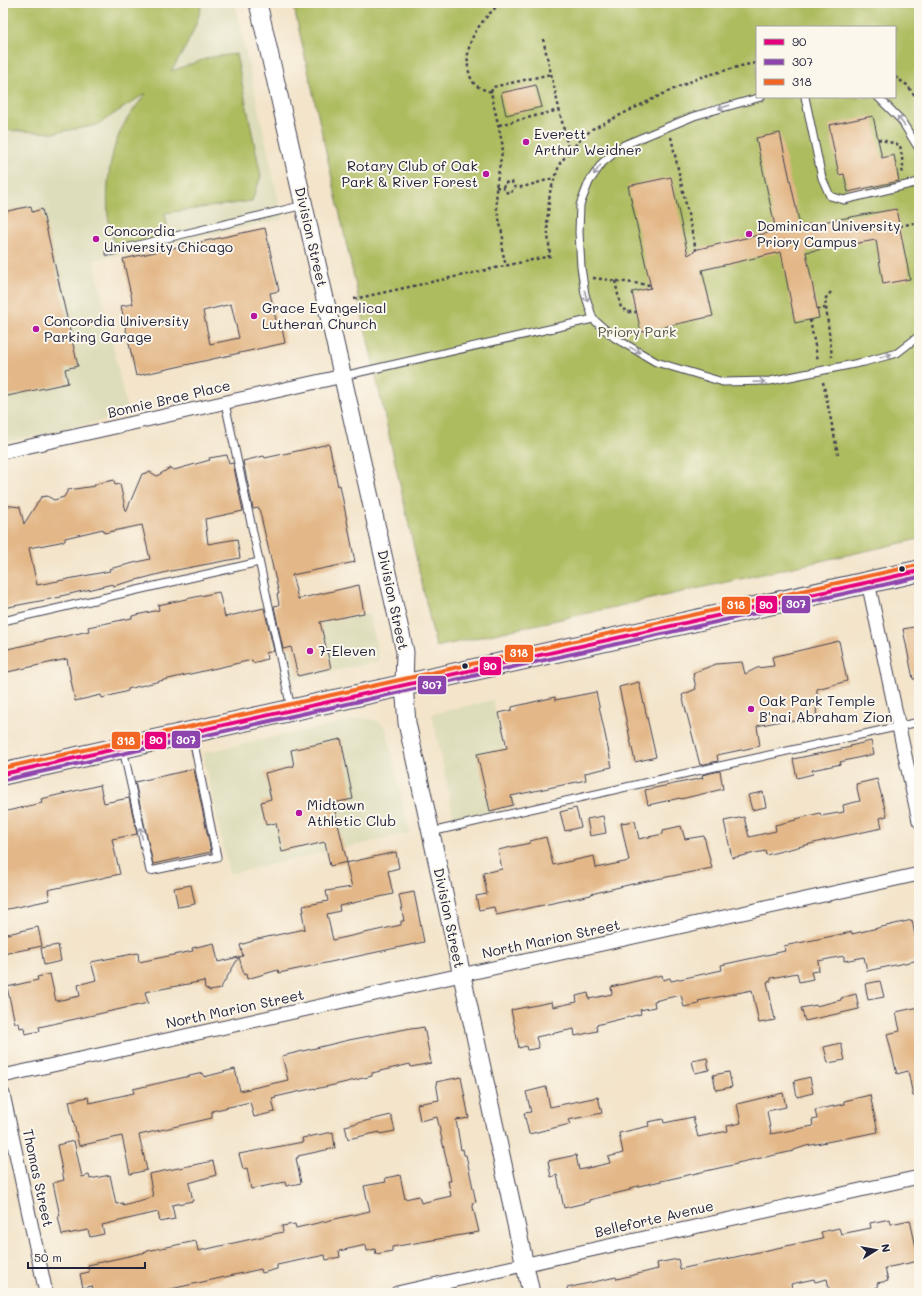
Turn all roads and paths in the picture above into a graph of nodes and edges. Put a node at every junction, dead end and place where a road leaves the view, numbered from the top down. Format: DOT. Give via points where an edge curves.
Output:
graph roads {
  1 [pos="258,3"];
  2 [pos="500,3"];
  3 [pos="544,39"];
  4 [pos="551,74"];
  5 [pos="896,78"];
  6 [pos="491,92"];
  7 [pos="757,98"];
  8 [pos="805,98"];
  9 [pos="879,98"];
  10 [pos="919,101"];
  11 [pos="559,110"];
  12 [pos="499,125"];
  13 [pos="668,127"];
  14 [pos="878,139"];
  15 [pos="919,149"];
  16 [pos="569,152"];
  17 [pos="555,178"];
  18 [pos="919,182"];
  19 [pos="903,186"];
  20 [pos="496,187"];
  21 [pos="514,187"];
  22 [pos="503,188"];
  23 [pos="304,205"];
  24 [pos="919,222"];
  25 [pos="900,226"];
  26 [pos="696,250"];
  27 [pos="109,252"];
  28 [pos="550,256"];
  29 [pos="506,266"];
  30 [pos="582,277"];
  31 [pos="615,281"];
  32 [pos="650,284"];
  33 [pos="832,292"];
  34 [pos="354,299"];
  35 [pos="825,308"];
  36 [pos="817,309"];
  37 [pos="637,312"];
  38 [pos="593,319"];
  39 [pos="810,320"];
  40 [pos="919,336"];
  41 [pos="833,368"];
  42 [pos="820,370"];
  43 [pos="342,376"];
  44 [pos="225,403"];
  45 [pos="3,452"];
  46 [pos="838,454"];
  47 [pos="259,562"];
  48 [pos="919,571"];
  49 [pos="868,582"];
  50 [pos="3,621"];
  51 [pos="404,685"];
  52 [pos="291,710"];
  53 [pos="919,722"];
  54 [pos="899,726"];
  55 [pos="192,732"];
  56 [pos="122,747"];
  57 [pos="3,774"];
  58 [pos="919,821"];
  59 [pos="431,832"];
  60 [pos="919,874"];
  61 [pos="462,975"];
  62 [pos="3,1076"];
  63 [pos="3,1094"];
  64 [pos="919,1177"];
  65 [pos="525,1264"];
  66 [pos="46,1293"];
  67 [pos="397,1293"];
  68 [pos="531,1293"];
  1 -- 23 [label="street, Division Street"];
  2 -- 6 [label="path" via="473,35 467,57 469,73 475,85"];
  3 -- 4 [label="path"];
  4 -- 6 [label="path" via="493,87"];
  4 -- 11 [label="path"];
  5 -- 10 [label="path" via="907,85"];
  6 -- 12 [label="path"];
  7 -- 13 [label="lane, one-way" via="694,116"];
  8 -- 19 [label="lane" via="822,178 830,196 844,200"];
  15 -- 9 [label="lane, one-way" via="901,120"];
  11 -- 12 [label="path"];
  11 -- 16 [label="path"];
  12 -- 20 [label="path" via="503,147"];
  13 -- 26 [label="path"];
  13 -- 30 [label="lane, one-way" via="624,145 602,163 589,182 580,205"];
  14 -- 19 [label="path" via="900,145 904,164"];
  17 -- 21 [label="path"];
  18 -- 19 [label="lane"];
  20 -- 22 [label="path"];
  20 -- 29 [label="path"];
  21 -- 22 [label="path" via="511,193 505,192"];
  21 -- 22 [label="path" via="512,182 504,182"];
  23 -- 27 [label="lane"];
  23 -- 43 [label="street, Division Street"];
  24 -- 25 [label="path"];
  28 -- 29 [label="path"];
  29 -- 34 [label="path"];
  30 -- 31 [label="path"];
  30 -- 38 [label="lane, one-way"];
  31 -- 32 [label="path"];
  31 -- 37 [label="path" via="621,308 628,312"];
  33 -- 35 [label="path" via="824,299"];
  35 -- 36 [label="path"];
  35 -- 41 [label="path"];
  38 -- 42 [label="lane, one-way" via="615,338 656,362 723,382 770,381"];
  38 -- 43 [label="lane"];
  39 -- 42 [label="path"];
  41 -- 40 [label="lane, one-way" via="897,352"];
  41 -- 42 [label="lane"];
  42 -- 46 [label="path"];
  43 -- 44 [label="street, Bonnie Brae Place"];
  43 -- 51 [label="street, Division Street" via="405,652"];
  44 -- 45 [label="street, Bonnie Brae Place"];
  44 -- 47 [label="lane"];
  47 -- 50 [label="lane"];
  47 -- 52 [label="lane"];
  48 -- 49 [label="main road"];
  49 -- 51 [label="main road"];
  49 -- 54 [label="street"];
  51 -- 52 [label="main road"];
  51 -- 59 [label="street, Division Street" via="407,723"];
  52 -- 55 [label="main road"];
  53 -- 54 [label="lane"];
  54 -- 58 [label="street"];
  54 -- 59 [label="lane"];
  55 -- 56 [label="main road"];
  55 -- 56 [label="lane, one-way" via="217,857 150,871"];
  56 -- 57 [label="main road"];
  59 -- 61 [label="street, Division Street"];
  60 -- 61 [label="street, North Marion Street"];
  61 -- 62 [label="street, North Marion Street"];
  61 -- 65 [label="street, Division Street"];
  63 -- 66 [label="street, Thomas Street"];
  64 -- 65 [label="street, Belleforte Avenue"];
  65 -- 67 [label="street, Belleforte Avenue"];
  65 -- 68 [label="street, Division Street"];
}
